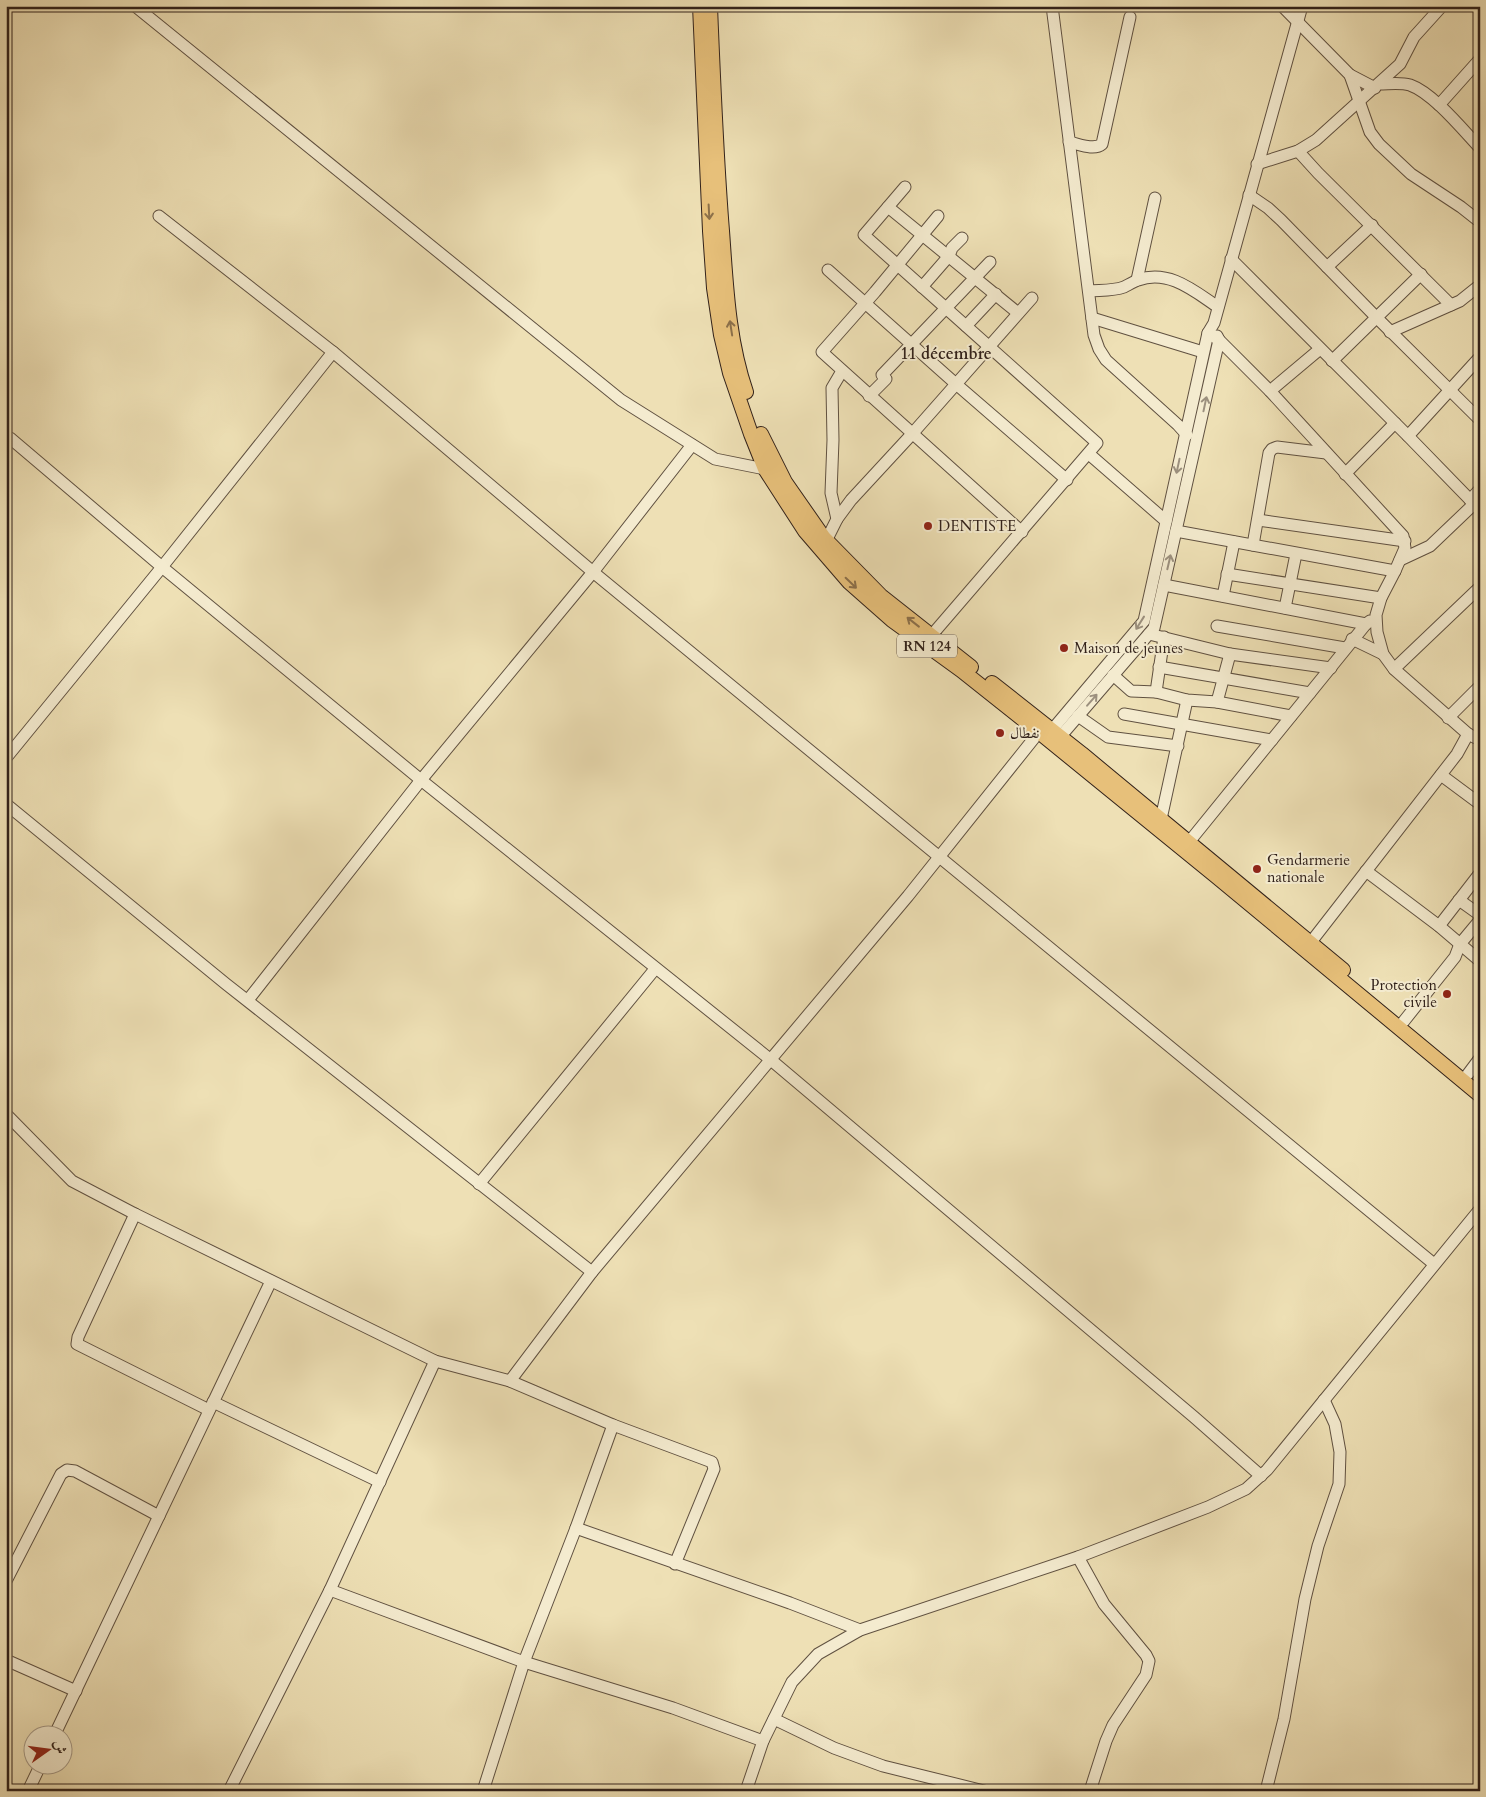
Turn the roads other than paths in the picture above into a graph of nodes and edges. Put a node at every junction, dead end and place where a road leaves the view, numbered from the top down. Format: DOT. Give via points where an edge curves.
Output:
graph roads {
  1 [pos="135,6"];
  2 [pos="700,6"];
  3 [pos="710,6"];
  4 [pos="1052,6"];
  5 [pos="1282,6"];
  6 [pos="1302,6"];
  7 [pos="1442,6"];
  8 [pos="1476,6"];
  9 [pos="1480,10"];
  10 [pos="1130,17"];
  11 [pos="1297,22"];
  12 [pos="1480,59"];
  13 [pos="1350,75"];
  14 [pos="1377,86"];
  15 [pos="1359,102"];
  16 [pos="1439,105"];
  17 [pos="1069,142"];
  18 [pos="1480,148"];
  19 [pos="1298,151"];
  20 [pos="1258,164"];
  21 [pos="712,181"];
  22 [pos="905,187"];
  23 [pos="1249,195"];
  24 [pos="1155,198"];
  25 [pos="888,207"];
  26 [pos="159,216"];
  27 [pos="938,216"];
  28 [pos="1479,220"];
  29 [pos="1372,225"];
  30 [pos="922,235"];
  31 [pos="962,238"];
  32 [pos="950,256"];
  33 [pos="1231,259"];
  34 [pos="990,262"];
  35 [pos="897,266"];
  36 [pos="1327,267"];
  37 [pos="828,270"];
  38 [pos="1421,274"];
  39 [pos="975,276"];
  40 [pos="1137,280"];
  41 [pos="1480,285"];
  42 [pos="720,287"];
  43 [pos="922,287"];
  44 [pos="1089,290"];
  45 [pos="996,294"];
  46 [pos="1032,298"];
  47 [pos="865,303"];
  48 [pos="1451,305"];
  49 [pos="1218,307"];
  50 [pos="946,308"];
  51 [pos="1018,313"];
  52 [pos="1376,317"];
  53 [pos="1092,318"];
  54 [pos="966,326"];
  55 [pos="1211,328"];
  56 [pos="1390,332"];
  57 [pos="1219,340"];
  58 [pos="911,345"];
  59 [pos="989,346"];
  60 [pos="1320,348"];
  61 [pos="334,352"];
  62 [pos="1203,352"];
  63 [pos="1480,357"];
  64 [pos="1332,361"];
  65 [pos="842,371"];
  66 [pos="956,384"];
  67 [pos="1449,390"];
  68 [pos="1270,391"];
  69 [pos="870,396"];
  70 [pos="1480,420"];
  71 [pos="1395,423"];
  72 [pos="912,434"];
  73 [pos="1408,436"];
  74 [pos="10,438"];
  75 [pos="1190,438"];
  76 [pos="692,445"];
  77 [pos="1326,453"];
  78 [pos="1089,454"];
  79 [pos="766,469"];
  80 [pos="1345,474"];
  81 [pos="1067,480"];
  82 [pos="781,485"];
  83 [pos="1480,489"];
  84 [pos="1474,504"];
  85 [pos="837,519"];
  86 [pos="1258,520"];
  87 [pos="1166,521"];
  88 [pos="1176,531"];
  89 [pos="1022,532"];
  90 [pos="826,541"];
  91 [pos="1405,541"];
  92 [pos="1234,542"];
  93 [pos="1253,545"];
  94 [pos="1296,554"];
  95 [pos="1400,560"];
  96 [pos="162,567"];
  97 [pos="593,572"];
  98 [pos="1395,572"];
  99 [pos="1228,574"];
  100 [pos="1289,584"];
  101 [pos="1164,585"];
  102 [pos="1480,587"];
  103 [pos="1223,596"];
  104 [pos="1381,598"];
  105 [pos="1285,608"];
  106 [pos="1376,615"];
  107 [pos="1366,624"];
  108 [pos="1217,626"];
  109 [pos="1149,634"];
  110 [pos="931,636"];
  111 [pos="1164,637"];
  112 [pos="1349,643"];
  113 [pos="1230,654"];
  114 [pos="1383,654"];
  115 [pos="1159,667"];
  116 [pos="1331,668"];
  117 [pos="1394,669"];
  118 [pos="1113,675"];
  119 [pos="1223,678"];
  120 [pos="1480,686"];
  121 [pos="1156,692"];
  122 [pos="1310,694"];
  123 [pos="1187,700"];
  124 [pos="1217,702"];
  125 [pos="1124,714"];
  126 [pos="1078,716"];
  127 [pos="1291,716"];
  128 [pos="1448,718"];
  129 [pos="1182,724"];
  130 [pos="1050,733"];
  131 [pos="1468,734"];
  132 [pos="1272,740"];
  133 [pos="1480,740"];
  134 [pos="1178,746"];
  135 [pos="6,758"];
  136 [pos="1441,775"];
  137 [pos="421,780"];
  138 [pos="6,804"];
  139 [pos="1480,804"];
  140 [pos="1161,819"];
  141 [pos="1189,842"];
  142 [pos="939,857"];
  143 [pos="1366,872"];
  144 [pos="1480,873"];
  145 [pos="1459,900"];
  146 [pos="1480,915"];
  147 [pos="1480,920"];
  148 [pos="1439,926"];
  149 [pos="1311,942"];
  150 [pos="1460,944"];
  151 [pos="1480,962"];
  152 [pos="655,969"];
  153 [pos="248,1000"];
  154 [pos="1404,1021"];
  155 [pos="1480,1058"];
  156 [pos="771,1060"];
  157 [pos="1468,1074"];
  158 [pos="1480,1084"];
  159 [pos="1480,1095"];
  160 [pos="6,1114"];
  161 [pos="479,1184"];
  162 [pos="1480,1209"];
  163 [pos="134,1214"];
  164 [pos="1434,1264"];
  165 [pos="592,1272"];
  166 [pos="270,1281"];
  167 [pos="435,1362"];
  168 [pos="510,1381"];
  169 [pos="1324,1400"];
  170 [pos="211,1406"];
  171 [pos="613,1424"];
  172 [pos="1261,1476"];
  173 [pos="380,1482"];
  174 [pos="159,1516"];
  175 [pos="576,1528"];
  176 [pos="1078,1557"];
  177 [pos="675,1564"];
  178 [pos="6,1581"];
  179 [pos="330,1590"];
  180 [pos="860,1630"];
  181 [pos="6,1660"];
  182 [pos="524,1662"];
  183 [pos="76,1691"];
  184 [pos="774,1719"];
  185 [pos="60,1724"];
  186 [pos="763,1741"];
  187 [pos="36,1774"];
  188 [pos="28,1791"];
  189 [pos="229,1791"];
  190 [pos="483,1791"];
  191 [pos="746,1791"];
  192 [pos="984,1791"];
  193 [pos="1090,1791"];
  194 [pos="1266,1791"];
  1 -- 76 [label="street" via="621,400"];
  2 -- 21 [label="main road, RN 124"];
  3 -- 21 [label="main road, RN 124"];
  4 -- 17 [label="street"];
  5 -- 11 [label="street"];
  6 -- 11 [label="street"];
  7 -- 14 [label="street" via="1414,37 1400,64"];
  8 -- 9 [label="street"];
  10 -- 17 [label="street" via="1102,144 1094,148"];
  11 -- 13 [label="street"];
  11 -- 20 [label="street"];
  12 -- 16 [label="street"];
  13 -- 14 [label="street"];
  13 -- 15 [label="street"];
  14 -- 15 [label="street"];
  14 -- 16 [label="street" via="1400,83 1411,86"];
  15 -- 19 [label="street" via="1316,140"];
  15 -- 28 [label="street" via="1370,132 1398,163"];
  16 -- 18 [label="street"];
  17 -- 44 [label="street"];
  19 -- 20 [label="street"];
  19 -- 29 [label="street"];
  20 -- 23 [label="street"];
  21 -- 42 [label="main road, RN 124"];
  22 -- 25 [label="street"];
  23 -- 33 [label="street"];
  23 -- 36 [label="street" via="1282,220"];
  24 -- 40 [label="street"];
  25 -- 30 [label="street"];
  25 -- 35 [label="street" via="864,236"];
  26 -- 61 [label="street"];
  27 -- 30 [label="street"];
  29 -- 36 [label="street"];
  29 -- 38 [label="street"];
  30 -- 32 [label="street"];
  30 -- 35 [label="street"];
  31 -- 32 [label="street" via="952,248"];
  32 -- 39 [label="street"];
  32 -- 43 [label="street"];
  33 -- 49 [label="street"];
  33 -- 60 [label="street"];
  34 -- 39 [label="street"];
  35 -- 43 [label="street"];
  35 -- 47 [label="street"];
  36 -- 52 [label="street"];
  37 -- 47 [label="street"];
  38 -- 48 [label="street"];
  38 -- 52 [label="street"];
  39 -- 45 [label="street"];
  39 -- 50 [label="street"];
  40 -- 44 [label="street" via="1123,287"];
  40 -- 49 [label="street" via="1152,276 1182,283"];
  41 -- 48 [label="street"];
  42 -- 79 [label="main road, RN 124" via="722,335 730,374"];
  82 -- 42 [label="main road, RN 124, one-way" via="743,384"];
  43 -- 50 [label="street"];
  44 -- 53 [label="street"];
  45 -- 51 [label="street"];
  45 -- 54 [label="street"];
  46 -- 51 [label="street"];
  47 -- 58 [label="street"];
  47 -- 65 [label="street" via="822,352"];
  48 -- 56 [label="street"];
  49 -- 55 [label="street"];
  50 -- 54 [label="street"];
  50 -- 58 [label="street"];
  51 -- 59 [label="street"];
  52 -- 56 [label="street"];
  52 -- 64 [label="street"];
  53 -- 62 [label="street"];
  53 -- 75 [label="street" via="1098,349 1106,360"];
  54 -- 59 [label="street"];
  55 -- 57 [label="street"];
  55 -- 62 [label="street"];
  56 -- 67 [label="street"];
  57 -- 68 [label="street"];
  75 -- 57 [label="street, one-way"];
  58 -- 66 [label="street"];
  58 -- 69 [label="street" via="882,375 886,379"];
  59 -- 66 [label="street"];
  59 -- 78 [label="street" via="1097,443"];
  60 -- 64 [label="street"];
  60 -- 68 [label="street"];
  61 -- 96 [label="street"];
  61 -- 97 [label="street"];
  62 -- 75 [label="street"];
  63 -- 67 [label="street"];
  64 -- 71 [label="street"];
  65 -- 69 [label="street"];
  65 -- 85 [label="street" via="832,388 831,494"];
  66 -- 72 [label="street"];
  66 -- 81 [label="street"];
  67 -- 70 [label="street"];
  67 -- 73 [label="street"];
  68 -- 77 [label="street"];
  69 -- 72 [label="street"];
  71 -- 73 [label="street"];
  71 -- 80 [label="street"];
  72 -- 85 [label="street"];
  72 -- 89 [label="street"];
  73 -- 84 [label="street"];
  74 -- 96 [label="street"];
  75 -- 87 [label="street, one-way"];
  75 -- 88 [label="street"];
  76 -- 79 [label="street" via="715,459"];
  76 -- 97 [label="street"];
  77 -- 80 [label="street"];
  77 -- 86 [label="street" via="1272,449"];
  78 -- 81 [label="street"];
  78 -- 87 [label="street"];
  79 -- 82 [label="main road, RN 124"];
  80 -- 91 [label="street"];
  81 -- 89 [label="street"];
  82 -- 90 [label="main road, RN 124"];
  82 -- 130 [label="main road, RN 124, one-way" via="805,531 849,582 892,620"];
  83 -- 84 [label="street"];
  84 -- 95 [label="street" via="1430,546"];
  85 -- 90 [label="street"];
  86 -- 91 [label="street"];
  86 -- 93 [label="street"];
  87 -- 130 [label="street, one-way" via="1144,621"];
  88 -- 92 [label="street"];
  101 -- 88 [label="street, one-way"];
  89 -- 110 [label="street"];
  110 -- 90 [label="main road, RN 124, one-way" via="881,596"];
  91 -- 95 [label="street"];
  92 -- 93 [label="street"];
  92 -- 99 [label="street"];
  93 -- 94 [label="street"];
  94 -- 98 [label="street"];
  94 -- 100 [label="street"];
  95 -- 98 [label="street"];
  96 -- 135 [label="street"];
  96 -- 137 [label="street"];
  97 -- 137 [label="street"];
  97 -- 142 [label="street"];
  98 -- 104 [label="street"];
  99 -- 100 [label="street"];
  99 -- 103 [label="street"];
  100 -- 104 [label="street"];
  100 -- 105 [label="street"];
  101 -- 103 [label="street"];
  101 -- 109 [label="street" via="1154,628"];
  102 -- 117 [label="street"];
  103 -- 105 [label="street"];
  104 -- 106 [label="street"];
  105 -- 107 [label="street"];
  106 -- 107 [label="street"];
  106 -- 114 [label="street"];
  107 -- 112 [label="street"];
  108 -- 112 [label="street"];
  109 -- 111 [label="street"];
  109 -- 118 [label="street"];
  110 -- 130 [label="main road, RN 124"];
  111 -- 113 [label="street"];
  111 -- 115 [label="street"];
  112 -- 114 [label="street"];
  112 -- 116 [label="street"];
  113 -- 116 [label="street"];
  113 -- 119 [label="street"];
  114 -- 117 [label="street"];
  115 -- 119 [label="street"];
  115 -- 121 [label="street"];
  116 -- 122 [label="street"];
  117 -- 128 [label="street"];
  118 -- 121 [label="street" via="1131,692"];
  126 -- 118 [label="street, one-way"];
  119 -- 122 [label="street"];
  119 -- 124 [label="street"];
  120 -- 128 [label="street"];
  121 -- 123 [label="street"];
  122 -- 127 [label="street"];
  123 -- 124 [label="street"];
  123 -- 129 [label="street"];
  124 -- 127 [label="street"];
  125 -- 129 [label="street"];
  126 -- 130 [label="street"];
  126 -- 134 [label="street" via="1108,737"];
  127 -- 132 [label="street"];
  128 -- 131 [label="street"];
  129 -- 132 [label="street"];
  129 -- 134 [label="street"];
  130 -- 140 [label="main road, RN 124"];
  130 -- 142 [label="street"];
  130 -- 159 [label="main road, RN 124"];
  131 -- 133 [label="street"];
  131 -- 136 [label="street"];
  132 -- 141 [label="street"];
  134 -- 140 [label="street"];
  136 -- 139 [label="street"];
  136 -- 143 [label="street"];
  137 -- 152 [label="street"];
  137 -- 153 [label="street"];
  138 -- 153 [label="street"];
  140 -- 141 [label="main road, RN 124"];
  141 -- 149 [label="main road, RN 124"];
  142 -- 156 [label="street"];
  142 -- 164 [label="street"];
  143 -- 148 [label="street"];
  143 -- 149 [label="street"];
  144 -- 145 [label="street"];
  145 -- 146 [label="street"];
  145 -- 148 [label="street"];
  147 -- 150 [label="street"];
  148 -- 150 [label="street"];
  149 -- 154 [label="main road, RN 124"];
  150 -- 151 [label="street"];
  150 -- 154 [label="street" via="1455,957"];
  152 -- 156 [label="street"];
  152 -- 161 [label="street"];
  153 -- 161 [label="street"];
  154 -- 157 [label="main road, RN 124"];
  155 -- 157 [label="street"];
  156 -- 165 [label="street"];
  156 -- 172 [label="street"];
  157 -- 158 [label="main road, RN 124"];
  160 -- 163 [label="street" via="72,1181"];
  161 -- 165 [label="street"];
  162 -- 164 [label="street"];
  163 -- 166 [label="street"];
  163 -- 170 [label="street" via="77,1344"];
  164 -- 169 [label="street"];
  165 -- 168 [label="street"];
  166 -- 167 [label="street"];
  166 -- 170 [label="street"];
  167 -- 168 [label="street"];
  167 -- 173 [label="street"];
  168 -- 171 [label="street"];
  169 -- 172 [label="street"];
  169 -- 194 [label="street" via="1335,1424 1340,1452 1338,1484 1305,1599 1284,1719"];
  170 -- 173 [label="street"];
  170 -- 174 [label="street"];
  171 -- 175 [label="street"];
  171 -- 177 [label="street" via="714,1465"];
  172 -- 176 [label="street" via="1246,1489 1208,1507"];
  173 -- 179 [label="street"];
  174 -- 178 [label="street" via="75,1471 67,1470"];
  174 -- 183 [label="street"];
  175 -- 177 [label="street"];
  175 -- 182 [label="street"];
  176 -- 180 [label="street"];
  176 -- 193 [label="street" via="1104,1604 1149,1661 1146,1675 1113,1725"];
  177 -- 180 [label="street"];
  179 -- 182 [label="street"];
  179 -- 189 [label="street"];
  180 -- 184 [label="street" via="818,1654 792,1682"];
  181 -- 183 [label="street"];
  182 -- 186 [label="street" via="673,1708"];
  182 -- 190 [label="street"];
  183 -- 185 [label="street"];
  184 -- 186 [label="street"];
  184 -- 192 [label="street" via="834,1748 883,1766"];
  186 -- 191 [label="street"];
  187 -- 188 [label="street"];
}
